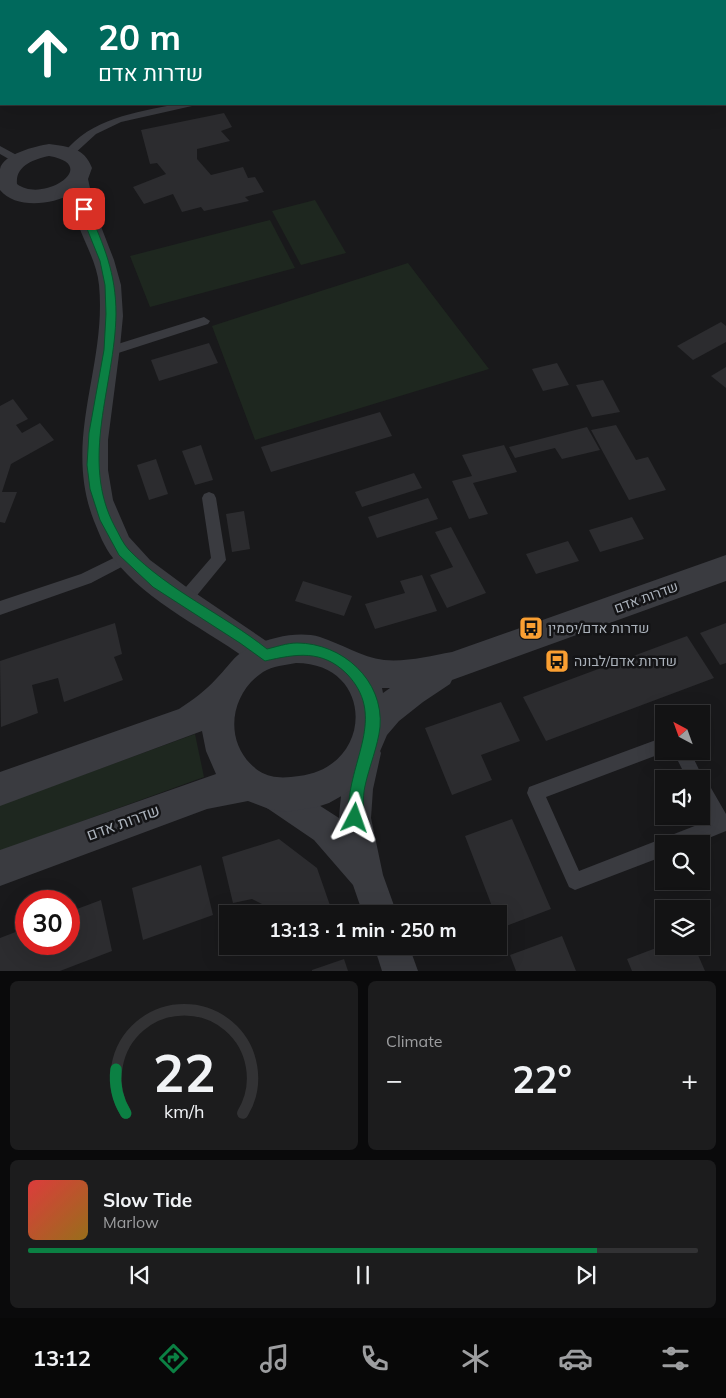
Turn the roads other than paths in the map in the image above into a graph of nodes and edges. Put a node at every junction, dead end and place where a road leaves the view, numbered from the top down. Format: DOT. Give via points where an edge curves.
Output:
graph roads {
  1 [pos="184,105"];
  2 [pos="0,149"];
  3 [pos="69,153"];
  4 [pos="18,160"];
  5 [pos="78,180"];
  6 [pos="4,186"];
  7 [pos="35,197"];
  8 [pos="90,228"];
  9 [pos="204,321"];
  10 [pos="109,350"];
  11 [pos="209,498"];
  12 [pos="128,557"];
  13 [pos="726,568"];
  14 [pos="184,600"];
  15 [pos="0,608"];
  16 [pos="265,656"];
  17 [pos="344,663"];
  18 [pos="452,666"];
  19 [pos="226,690"];
  20 [pos="369,740"];
  21 [pos="655,748"];
  22 [pos="0,789"];
  23 [pos="262,789"];
  24 [pos="710,804"];
  25 [pos="724,828"];
  26 [pos="701,835"];
  27 [pos="655,850"];
  28 [pos="0,868"];
  29 [pos="366,875"];
  30 [pos="377,905"];
  31 [pos="394,955"];
  32 [pos="400,970"];
  1 -- 3 [label="lane" via="118,120 92,132"];
  2 -- 4 [label="lane"];
  3 -- 4 [label="street" via="43,151"];
  3 -- 5 [label="street" via="82,165"];
  4 -- 6 [label="street" via="7,172"];
  5 -- 7 [label="street" via="60,193"];
  5 -- 8 [label="street"];
  6 -- 7 [label="street"];
  7 -- 8 [label="street" via="68,209"];
  8 -- 10 [label="street" via="105,261 110,285"];
  9 -- 10 [label="lane"];
  10 -- 12 [label="street" via="94,433 93,465 96,489 106,520"];
  11 -- 14 [label="lane" via="220,560"];
  12 -- 14 [label="street" via="157,583"];
  12 -- 15 [label="lane" via="86,579"];
  13 -- 18 [label="street, שדרות אדם"];
  14 -- 16 [label="street" via="244,638"];
  16 -- 17 [label="street, שדרות אדם" via="296,648 321,652"];
  16 -- 19 [label="street, שדרות אדם" via="243,670"];
  17 -- 18 [label="street, שדרות אדם" via="384,674 410,674"];
  17 -- 20 [label="street, שדרות אדם" via="362,680 372,703"];
  18 -- 20 [label="street, שדרות אדם" via="386,710"];
  19 -- 22 [label="street, שדרות אדם" via="208,709 189,721"];
  19 -- 23 [label="street, שדרות אדם" via="218,714 219,740 230,766"];
  20 -- 23 [label="street, שדרות אדם" via="348,774 325,790 303,796"];
  20 -- 29 [label="street" via="357,789 355,818"];
  21 -- 27 [label="lane" via="535,793 575,881"];
  23 -- 28 [label="street, שדרות אדם" via="207,792"];
  23 -- 29 [label="street" via="326,828"];
  24 -- 25 [label="lane"];
  25 -- 26 [label="lane"];
  29 -- 30 [label="street"];
  31 -- 32 [label="street"];
}
